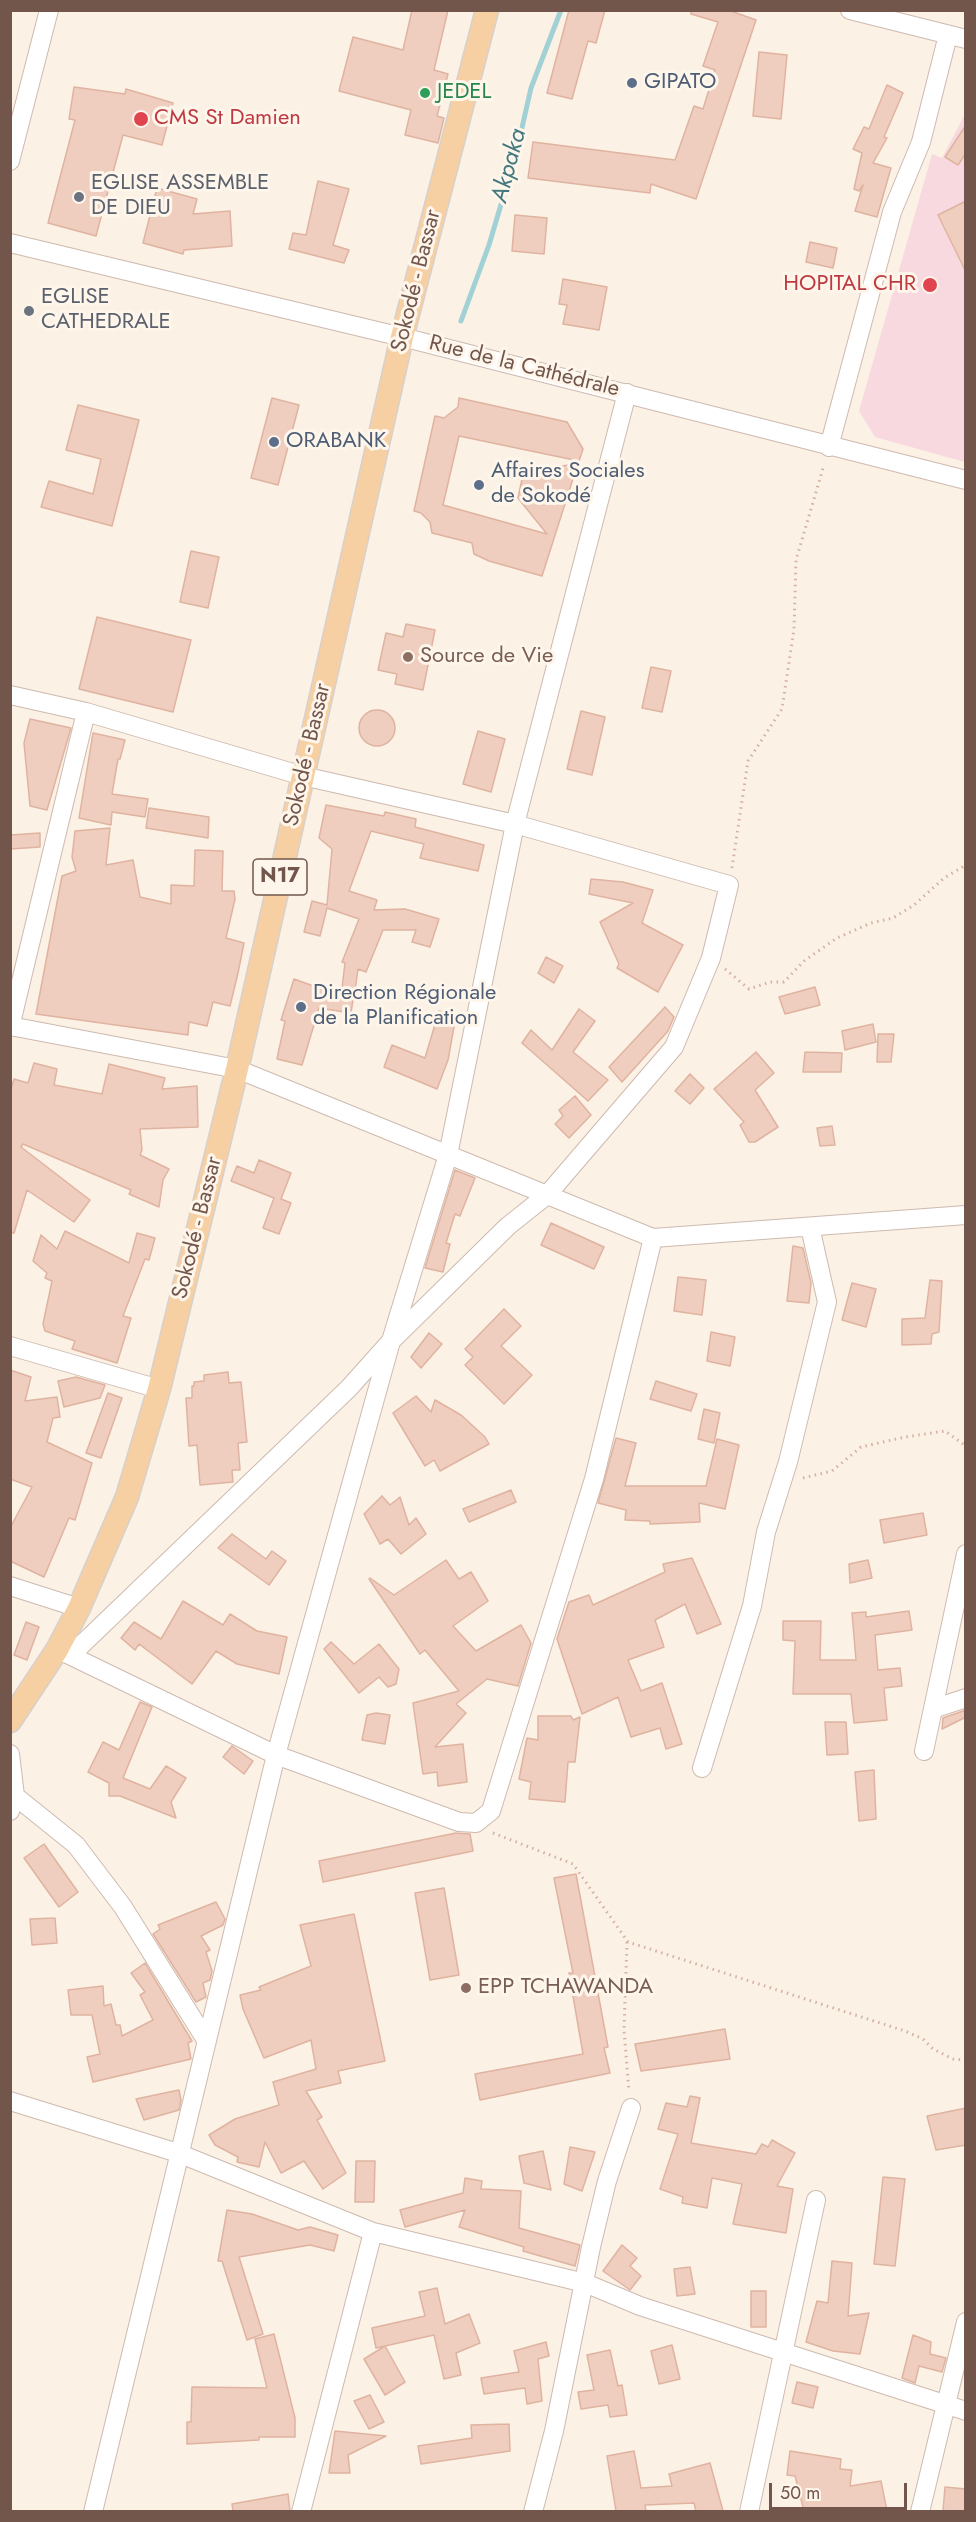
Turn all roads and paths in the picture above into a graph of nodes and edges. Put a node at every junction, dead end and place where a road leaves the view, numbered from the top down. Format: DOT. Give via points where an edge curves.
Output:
graph roads {
  1 [pos="49,10"];
  2 [pos="487,10"];
  3 [pos="850,10"];
  4 [pos="957,37"];
  5 [pos="10,161"];
  6 [pos="10,243"];
  7 [pos="402,337"];
  8 [pos="627,393"];
  9 [pos="829,447"];
  10 [pos="966,480"];
  11 [pos="10,695"];
  12 [pos="86,712"];
  13 [pos="303,776"];
  14 [pos="515,824"];
  15 [pos="966,865"];
  16 [pos="729,885"];
  17 [pos="711,958"];
  18 [pos="11,1026"];
  19 [pos="237,1069"];
  20 [pos="448,1155"];
  21 [pos="547,1196"];
  22 [pos="966,1215"];
  23 [pos="810,1227"];
  24 [pos="653,1238"];
  25 [pos="391,1341"];
  26 [pos="10,1346"];
  27 [pos="159,1389"];
  28 [pos="966,1446"];
  29 [pos="788,1462"];
  30 [pos="966,1554"];
  31 [pos="10,1586"];
  32 [pos="80,1608"];
  33 [pos="64,1652"];
  34 [pos="966,1698"];
  35 [pos="933,1709"];
  36 [pos="10,1721"];
  37 [pos="924,1751"];
  38 [pos="10,1754"];
  39 [pos="276,1755"];
  40 [pos="702,1768"];
  41 [pos="13,1804"];
  42 [pos="476,1823"];
  43 [pos="627,1940"];
  44 [pos="206,2040"];
  45 [pos="966,2060"];
  46 [pos="10,2101"];
  47 [pos="631,2108"];
  48 [pos="178,2153"];
  49 [pos="816,2200"];
  50 [pos="373,2232"];
  51 [pos="585,2283"];
  52 [pos="966,2322"];
  53 [pos="781,2353"];
  54 [pos="946,2406"];
  55 [pos="966,2411"];
  56 [pos="93,2511"];
  57 [pos="301,2511"];
  58 [pos="533,2511"];
  59 [pos="749,2511"];
  60 [pos="920,2511"];
  1 -- 5 [label="street"];
  2 -- 7 [label="main road, Sokodé - Bassar / N17"];
  3 -- 4 [label="street"];
  4 -- 9 [label="street" via="892,212"];
  6 -- 7 [label="street, Rue de la Cathédrale"];
  7 -- 8 [label="street, Rue de la Cathédrale"];
  7 -- 13 [label="main road, Sokodé - Bassar / N17"];
  8 -- 9 [label="street, Rue de la Cathédrale"];
  8 -- 14 [label="street"];
  9 -- 10 [label="street, Rue de la Cathédrale"];
  9 -- 16 [label="path" via="796,560 794,629 782,709 748,761"];
  11 -- 12 [label="street"];
  12 -- 13 [label="street"];
  12 -- 18 [label="street"];
  13 -- 14 [label="street"];
  13 -- 19 [label="main road, Sokodé - Bassar / N17"];
  14 -- 16 [label="street"];
  14 -- 20 [label="street"];
  15 -- 17 [label="path" via="892,918 837,938 784,982 748,989"];
  16 -- 17 [label="street"];
  17 -- 21 [label="street" via="674,1047"];
  18 -- 19 [label="street"];
  19 -- 20 [label="street"];
  19 -- 27 [label="main road, Sokodé - Bassar / N17"];
  20 -- 21 [label="street"];
  20 -- 25 [label="street"];
  21 -- 24 [label="street"];
  21 -- 25 [label="street" via="508,1226"];
  22 -- 23 [label="street"];
  23 -- 24 [label="street"];
  23 -- 29 [label="street" via="827,1302"];
  24 -- 42 [label="street" via="591,1491 491,1811"];
  25 -- 33 [label="street" via="349,1388"];
  25 -- 39 [label="street"];
  26 -- 27 [label="street"];
  27 -- 32 [label="main road, Sokodé - Bassar / N17" via="127,1497"];
  28 -- 29 [label="path" via="945,1431 905,1437 861,1447 832,1471 795,1480"];
  29 -- 40 [label="street" via="766,1532 752,1606"];
  30 -- 35 [label="street"];
  31 -- 32 [label="street"];
  32 -- 33 [label="main road, Sokodé - Bassar / N17"];
  33 -- 36 [label="main road, Sokodé - Bassar / N17"];
  33 -- 39 [label="street"];
  34 -- 35 [label="street"];
  35 -- 37 [label="street"];
  38 -- 41 [label="street"];
  39 -- 42 [label="street" via="459,1822"];
  39 -- 44 [label="street"];
  41 -- 44 [label="street" via="76,1845 123,1907"];
  42 -- 43 [label="path" via="497,1836 573,1864"];
  43 -- 45 [label="path" via="905,2031 953,2059"];
  43 -- 47 [label="path" via="624,2030"];
  44 -- 48 [label="street"];
  46 -- 48 [label="street"];
  47 -- 51 [label="street" via="607,2181"];
  48 -- 50 [label="street"];
  48 -- 56 [label="street"];
  49 -- 53 [label="street"];
  50 -- 51 [label="street"];
  50 -- 57 [label="street"];
  51 -- 53 [label="street" via="640,2306"];
  51 -- 58 [label="street"];
  52 -- 54 [label="street"];
  53 -- 54 [label="street"];
  53 -- 59 [label="street"];
  54 -- 55 [label="street"];
  54 -- 60 [label="street"];
}
